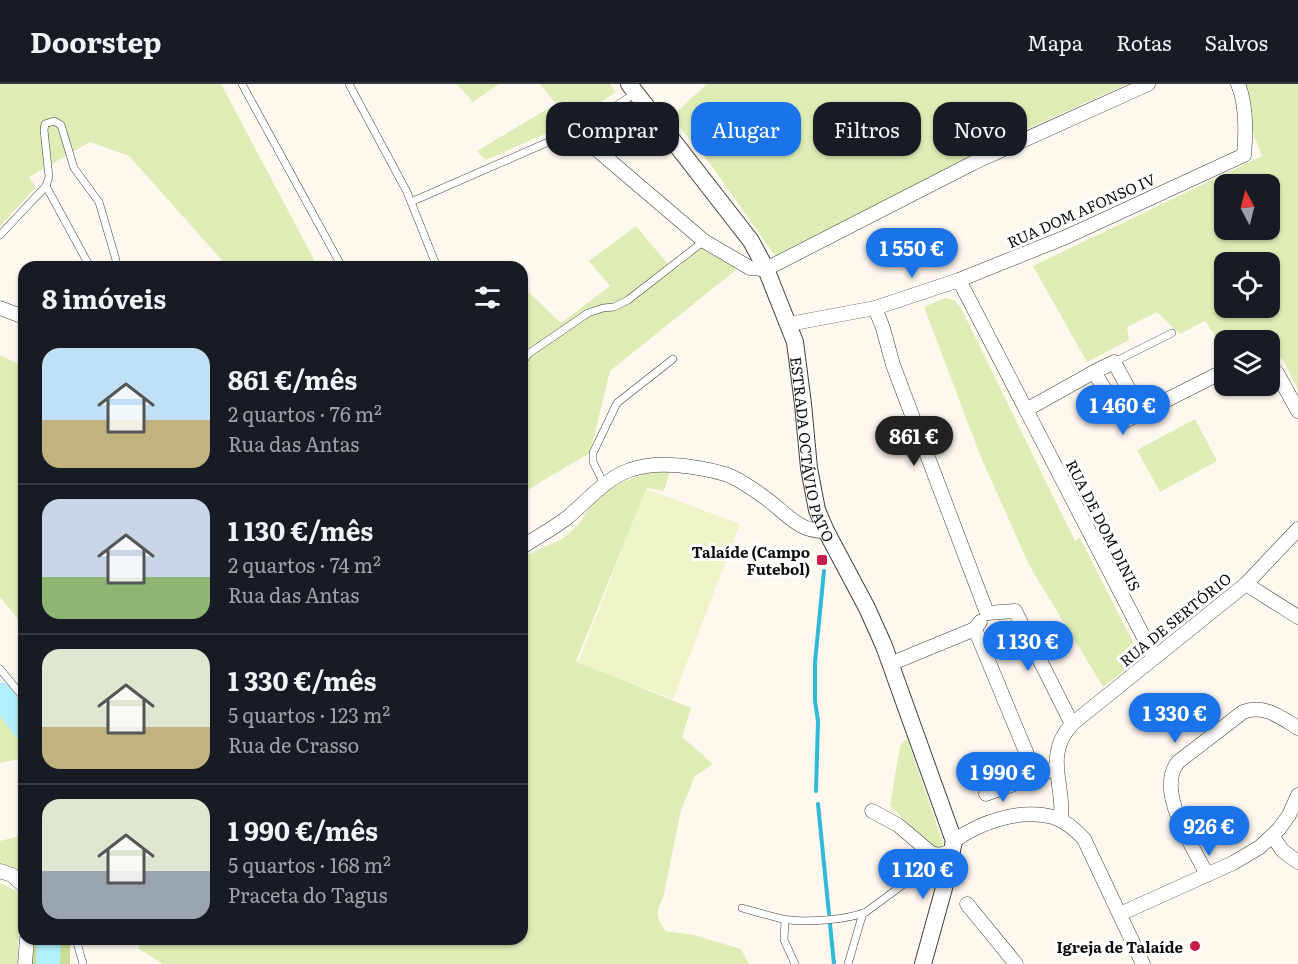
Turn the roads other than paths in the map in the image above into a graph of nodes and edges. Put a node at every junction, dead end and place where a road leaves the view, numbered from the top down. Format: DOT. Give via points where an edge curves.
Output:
graph roads {
  1 [pos="242,84"];
  2 [pos="349,84"];
  3 [pos="1148,84"];
  4 [pos="1238,84"];
  5 [pos="633,88"];
  6 [pos="615,102"];
  7 [pos="546,144"];
  8 [pos="1244,155"];
  9 [pos="604,156"];
  10 [pos="1249,168"];
  11 [pos="46,186"];
  12 [pos="411,202"];
  13 [pos="0,235"];
  14 [pos="704,241"];
  15 [pos="116,260"];
  16 [pos="87,261"];
  17 [pos="339,261"];
  18 [pos="435,261"];
  19 [pos="766,269"];
  20 [pos="958,280"];
  21 [pos="0,308"];
  22 [pos="875,308"];
  23 [pos="18,315"];
  24 [pos="789,324"];
  25 [pos="1172,333"];
  26 [pos="528,354"];
  27 [pos="673,359"];
  28 [pos="1114,362"];
  29 [pos="1094,372"];
  30 [pos="1214,376"];
  31 [pos="1280,378"];
  32 [pos="1026,410"];
  33 [pos="1298,411"];
  34 [pos="1142,412"];
  35 [pos="605,486"];
  36 [pos="1298,529"];
  37 [pos="826,531"];
  38 [pos="528,543"];
  39 [pos="1246,584"];
  40 [pos="987,613"];
  41 [pos="1298,617"];
  42 [pos="975,629"];
  43 [pos="1154,657"];
  44 [pos="890,664"];
  45 [pos="0,669"];
  46 [pos="18,691"];
  47 [pos="1072,724"];
  48 [pos="1298,728"];
  49 [pos="1056,768"];
  50 [pos="1036,776"];
  51 [pos="986,794"];
  52 [pos="1298,795"];
  53 [pos="872,811"];
  54 [pos="1061,820"];
  55 [pos="1272,836"];
  56 [pos="949,849"];
  57 [pos="1298,862"];
  58 [pos="0,871"];
  59 [pos="1207,875"];
  60 [pos="18,880"];
  61 [pos="966,904"];
  62 [pos="742,908"];
  63 [pos="863,913"];
  64 [pos="1120,914"];
  65 [pos="785,920"];
  66 [pos="27,945"];
  67 [pos="78,945"];
  68 [pos="25,964"];
  69 [pos="83,964"];
  70 [pos="795,964"];
  71 [pos="848,964"];
  72 [pos="923,964"];
  73 [pos="1016,964"];
  74 [pos="1143,964"];
  1 -- 17 [label="lane"];
  2 -- 12 [label="lane"];
  3 -- 19 [label="street" via="974,163"];
  4 -- 8 [label="street"];
  5 -- 6 [label="lane"];
  5 -- 19 [label="street, ESTRADA OCTÁVIO PATO" via="751,241"];
  7 -- 12 [label="lane"];
  8 -- 10 [label="street"];
  8 -- 20 [label="street, RUA DOM AFONSO IV" via="1066,237"];
  9 -- 14 [label="street"];
  11 -- 13 [label="lane"];
  11 -- 15 [label="lane" via="49,177 44,130 45,124 54,121 62,124 74,168 99,202"];
  11 -- 16 [label="lane"];
  12 -- 18 [label="lane"];
  14 -- 19 [label="street" via="750,268"];
  14 -- 26 [label="lane" via="628,300 588,313"];
  19 -- 24 [label="street, ESTRADA OCTÁVIO PATO"];
  20 -- 22 [label="street, RUA DOM AFONSO IV"];
  20 -- 32 [label="street, RUA DE DOM DINIS"];
  21 -- 23 [label="street"];
  22 -- 24 [label="street, RUA DOM AFONSO IV"];
  22 -- 40 [label="street"];
  24 -- 37 [label="street, ESTRADA OCTÁVIO PATO" via="800,371 813,494"];
  25 -- 28 [label="lane"];
  27 -- 35 [label="lane" via="617,403 593,453 593,462"];
  28 -- 29 [label="street"];
  28 -- 34 [label="street"];
  29 -- 32 [label="street"];
  29 -- 34 [label="street" via="1125,421"];
  30 -- 34 [label="street"];
  31 -- 33 [label="street"];
  32 -- 43 [label="street, RUA DE DOM DINIS"];
  35 -- 37 [label="street" via="629,470 656,464 726,474 804,529"];
  35 -- 38 [label="street" via="566,519"];
  36 -- 39 [label="street"];
  37 -- 44 [label="street, ESTRADA OCTÁVIO PATO" via="867,608"];
  39 -- 41 [label="street, RUA DE SERTÓRIO"];
  39 -- 43 [label="street, RUA DE SERTÓRIO"];
  40 -- 42 [label="street"];
  40 -- 47 [label="street" via="1015,611"];
  42 -- 44 [label="street"];
  42 -- 50 [label="street"];
  43 -- 47 [label="street, RUA DE SERTÓRIO"];
  44 -- 56 [label="street, ESTRADA OCTÁVIO PATO"];
  45 -- 46 [label="lane"];
  47 -- 49 [label="street, RUA DE SERTÓRIO" via="1057,751"];
  48 -- 59 [label="street" via="1272,712 1242,711 1173,769 1173,804"];
  49 -- 50 [label="street"];
  49 -- 54 [label="street, RUA DE SERTÓRIO" via="1062,796"];
  50 -- 51 [label="street"];
  52 -- 55 [label="street" via="1289,815"];
  53 -- 56 [label="street" via="898,825 931,853"];
  54 -- 56 [label="street" via="1042,815 1010,817 980,826"];
  54 -- 64 [label="street" via="1084,839"];
  55 -- 57 [label="street"];
  55 -- 59 [label="street" via="1249,855"];
  56 -- 63 [label="lane"];
  56 -- 72 [label="street"];
  58 -- 60 [label="street"];
  59 -- 64 [label="street"];
  61 -- 73 [label="street"];
  62 -- 65 [label="lane"];
  63 -- 65 [label="lane"];
  63 -- 71 [label="lane"];
  64 -- 74 [label="street"];
  65 -- 70 [label="lane" via="784,940"];
  66 -- 68 [label="street"];
  67 -- 69 [label="lane"];
}
